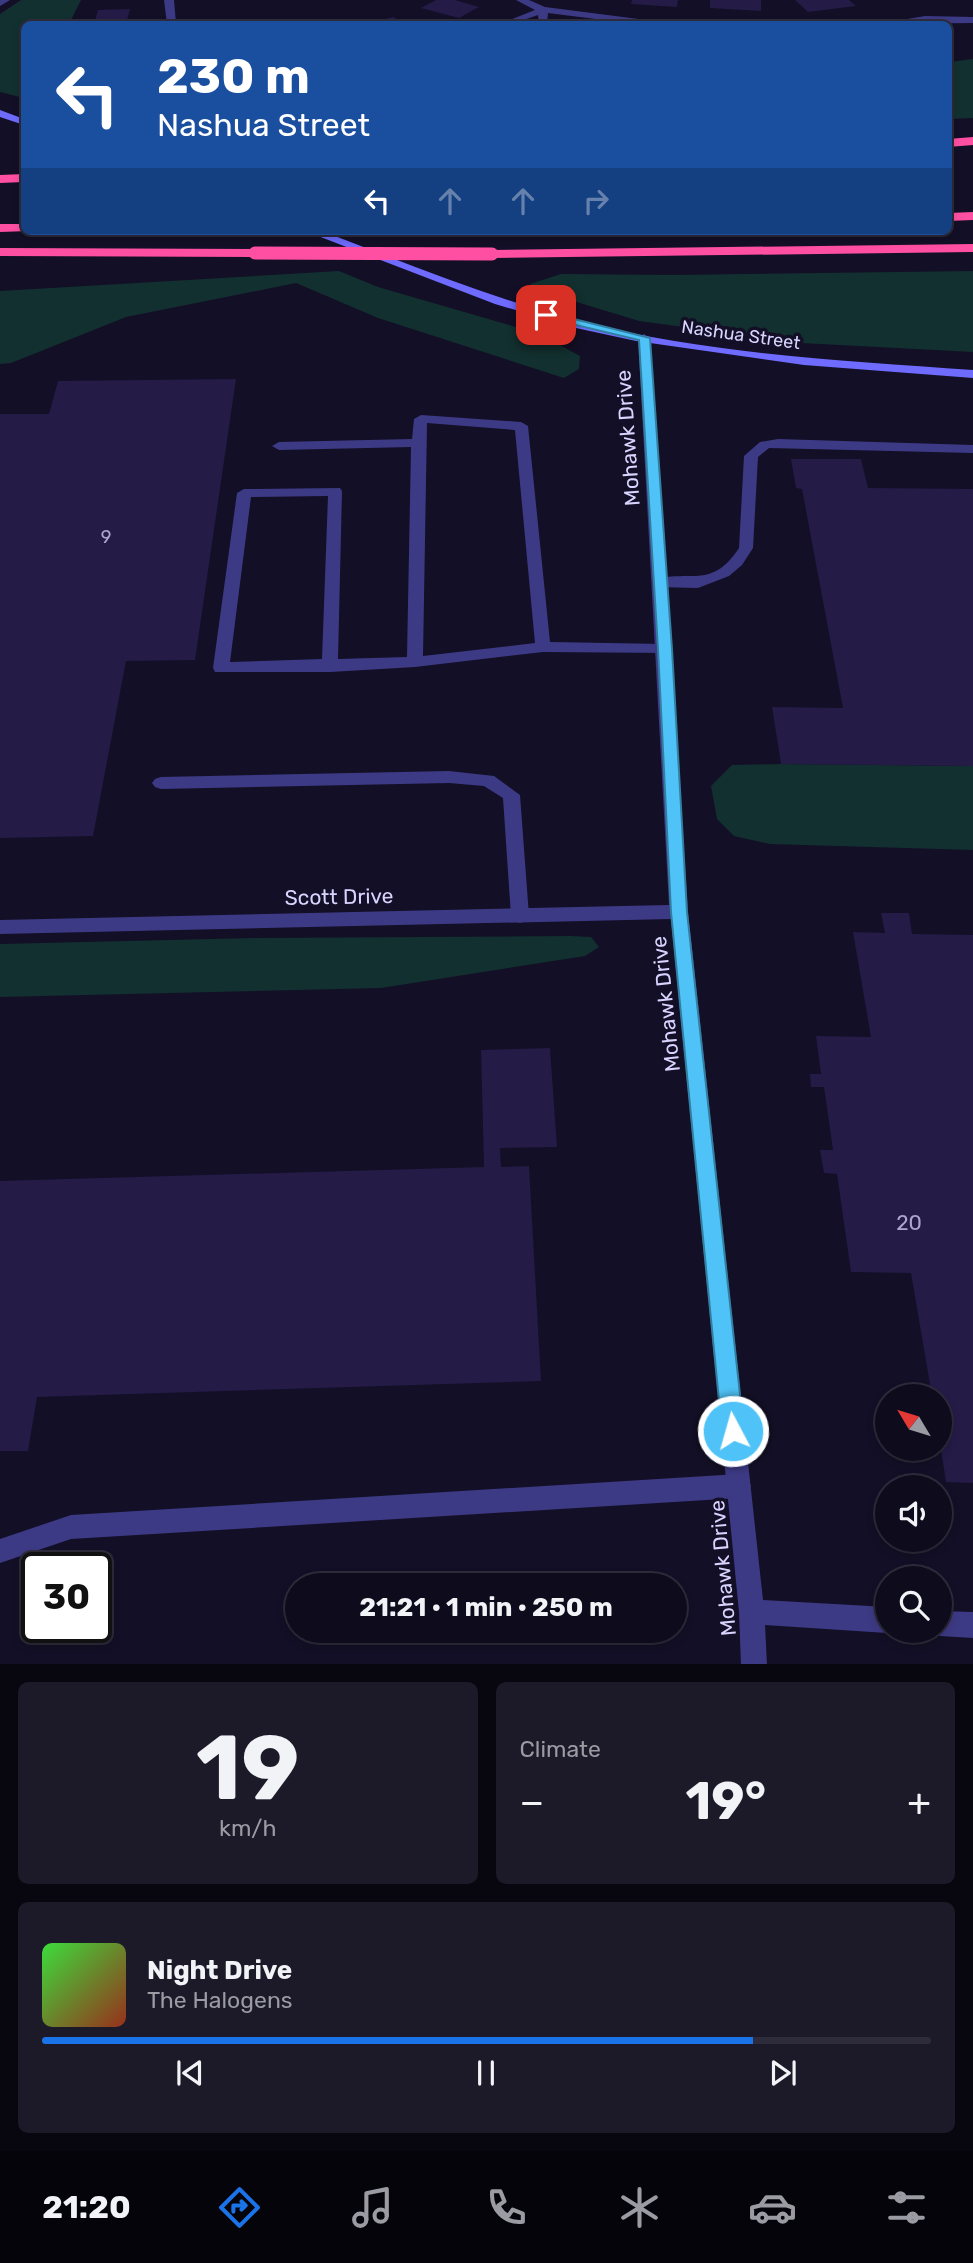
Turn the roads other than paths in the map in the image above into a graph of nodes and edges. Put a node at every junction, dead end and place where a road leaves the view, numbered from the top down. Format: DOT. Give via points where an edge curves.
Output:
graph roads {
  1 [pos="5,0"];
  2 [pos="169,0"];
  3 [pos="521,0"];
  4 [pos="0,4"];
  5 [pos="543,10"];
  6 [pos="973,20"];
  7 [pos="172,21"];
  8 [pos="512,21"];
  9 [pos="543,21"];
  10 [pos="630,21"];
  11 [pos="908,21"];
  12 [pos="0,113"];
  13 [pos="21,121"];
  14 [pos="973,143"];
  15 [pos="952,144"];
  16 [pos="21,178"];
  17 [pos="0,179"];
  18 [pos="973,216"];
  19 [pos="952,217"];
  20 [pos="0,228"];
  21 [pos="21,228"];
  22 [pos="322,235"];
  23 [pos="973,248"];
  24 [pos="0,252"];
  25 [pos="644,338"];
  26 [pos="973,374"];
  27 [pos="418,443"];
  28 [pos="279,446"];
  29 [pos="973,449"];
  30 [pos="661,583"];
  31 [pos="543,647"];
  32 [pos="665,649"];
  33 [pos="415,662"];
  34 [pos="330,666"];
  35 [pos="161,783"];
  36 [pos="679,912"];
  37 [pos="520,916"];
  38 [pos="0,927"];
  39 [pos="739,1486"];
  40 [pos="0,1551"];
  41 [pos="752,1612"];
  42 [pos="875,1619"];
  43 [pos="952,1624"];
  44 [pos="973,1625"];
  45 [pos="754,1664"];
  1 -- 4 [label="street"];
  2 -- 7 [label="street"];
  3 -- 5 [label="street"];
  5 -- 8 [label="street"];
  5 -- 9 [label="street"];
  5 -- 10 [label="street"];
  6 -- 11 [label="street"];
  12 -- 13 [label="main road"];
  14 -- 15 [label="highway"];
  16 -- 17 [label="highway"];
  18 -- 19 [label="highway"];
  20 -- 21 [label="highway"];
  22 -- 25 [label="main road, Nashua Street" via="527,310"];
  23 -- 24 [label="highway, bridge" via="492,254"];
  25 -- 26 [label="main road, Nashua Street" via="745,356"];
  25 -- 30 [label="street, Mohawk Drive"];
  27 -- 28 [label="street"];
  27 -- 31 [label="street" via="421,419 521,426"];
  27 -- 33 [label="street"];
  29 -- 30 [label="street" via="765,445 751,456 746,548 737,562 724,573 698,583"];
  30 -- 32 [label="street, Mohawk Drive"];
  31 -- 32 [label="street"];
  31 -- 33 [label="street"];
  32 -- 36 [label="street, Mohawk Drive"];
  33 -- 34 [label="street"];
  34 -- 34 [label="street" via="221,668 244,493 335,491"];
  35 -- 37 [label="street" via="488,780 511,794"];
  36 -- 37 [label="street, Scott Drive"];
  36 -- 39 [label="street, Mohawk Drive"];
  37 -- 38 [label="street, Scott Drive"];
  39 -- 40 [label="street" via="71,1527"];
  39 -- 41 [label="street, Mohawk Drive"];
  41 -- 42 [label="street"];
  41 -- 45 [label="street, Mohawk Drive"];
  43 -- 44 [label="street"];
}
